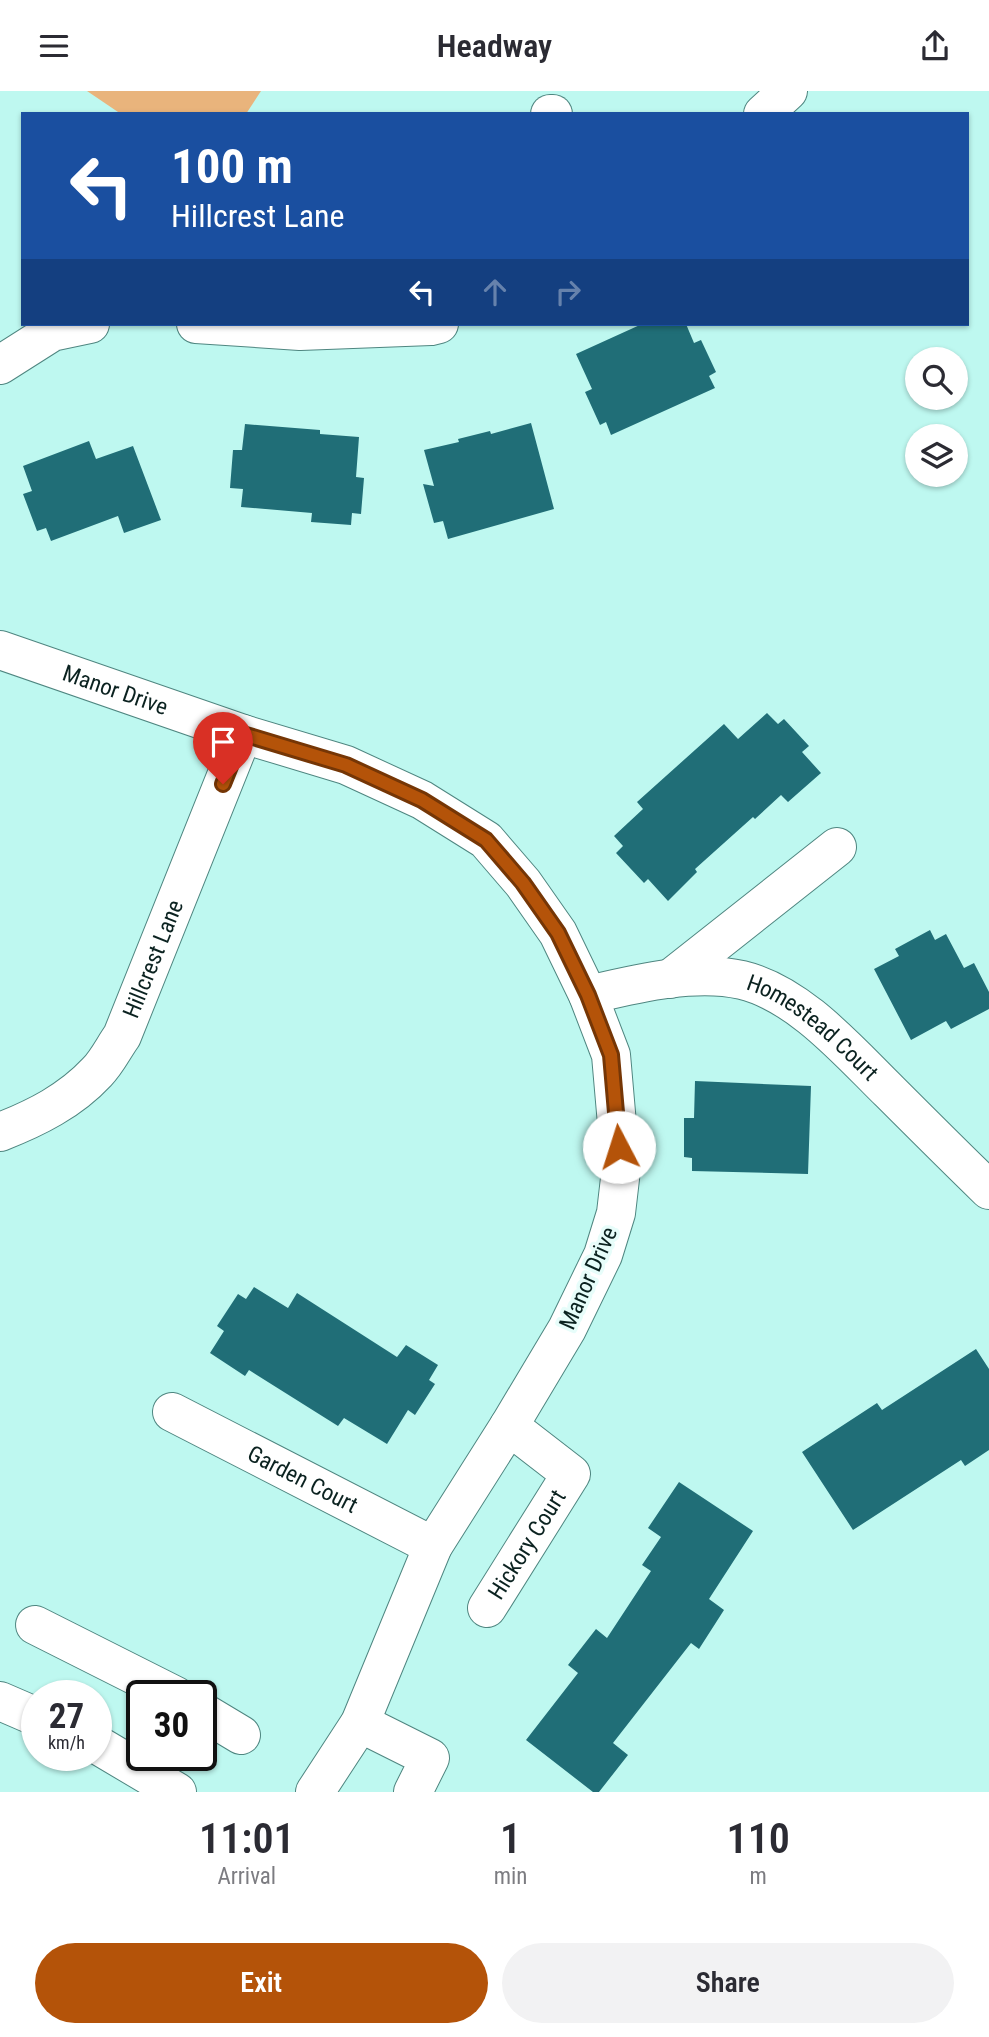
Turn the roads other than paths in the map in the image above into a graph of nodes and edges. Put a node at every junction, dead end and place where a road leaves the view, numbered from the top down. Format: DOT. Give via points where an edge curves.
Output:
graph roads {
  1 [pos="788,91"];
  2 [pos="765,112"];
  3 [pos="80,326"];
  4 [pos="226,326"];
  5 [pos="347,326"];
  6 [pos="430,326"];
  7 [pos="0,365"];
  8 [pos="0,650"];
  9 [pos="243,734"];
  10 [pos="837,847"];
  11 [pos="670,979"];
  12 [pos="588,995"];
  13 [pos="0,1132"];
  14 [pos="989,1190"];
  15 [pos="172,1412"];
  16 [pos="509,1426"];
  17 [pos="433,1546"];
  18 [pos="487,1608"];
  19 [pos="35,1625"];
  20 [pos="144,1680"];
  21 [pos="0,1701"];
  22 [pos="21,1710"];
  23 [pos="217,1720"];
  24 [pos="360,1723"];
  25 [pos="241,1735"];
  26 [pos="112,1754"];
  27 [pos="144,1773"];
  28 [pos="177,1792"];
  29 [pos="315,1792"];
  30 [pos="413,1792"];
  1 -- 2 [label="street"];
  3 -- 7 [label="street" via="52,332"];
  4 -- 5 [label="street" via="300,331"];
  5 -- 6 [label="street"];
  8 -- 9 [label="street, Manor Drive"];
  9 -- 12 [label="street, Manor Drive" via="346,765 422,800 486,840 558,933"];
  9 -- 13 [label="street, Hillcrest Lane" via="122,1036 99,1071 67,1099"];
  10 -- 11 [label="street"];
  11 -- 12 [label="street, Homestead Court"];
  11 -- 14 [label="street, Homestead Court" via="742,980 783,997 828,1032"];
  12 -- 16 [label="street, Manor Drive" via="611,1055 621,1170 616,1213 603,1255 566,1329"];
  15 -- 17 [label="street, Garden Court"];
  16 -- 17 [label="street, Manor Drive"];
  16 -- 18 [label="street, Hickory Court" via="571,1474"];
  17 -- 24 [label="street, Manor Drive"];
  19 -- 20 [label="street"];
  21 -- 22 [label="street"];
  23 -- 25 [label="street"];
  24 -- 29 [label="street, Manor Drive"];
  24 -- 30 [label="street" via="430,1758"];
  26 -- 27 [label="street"];
  27 -- 28 [label="street"];
}
